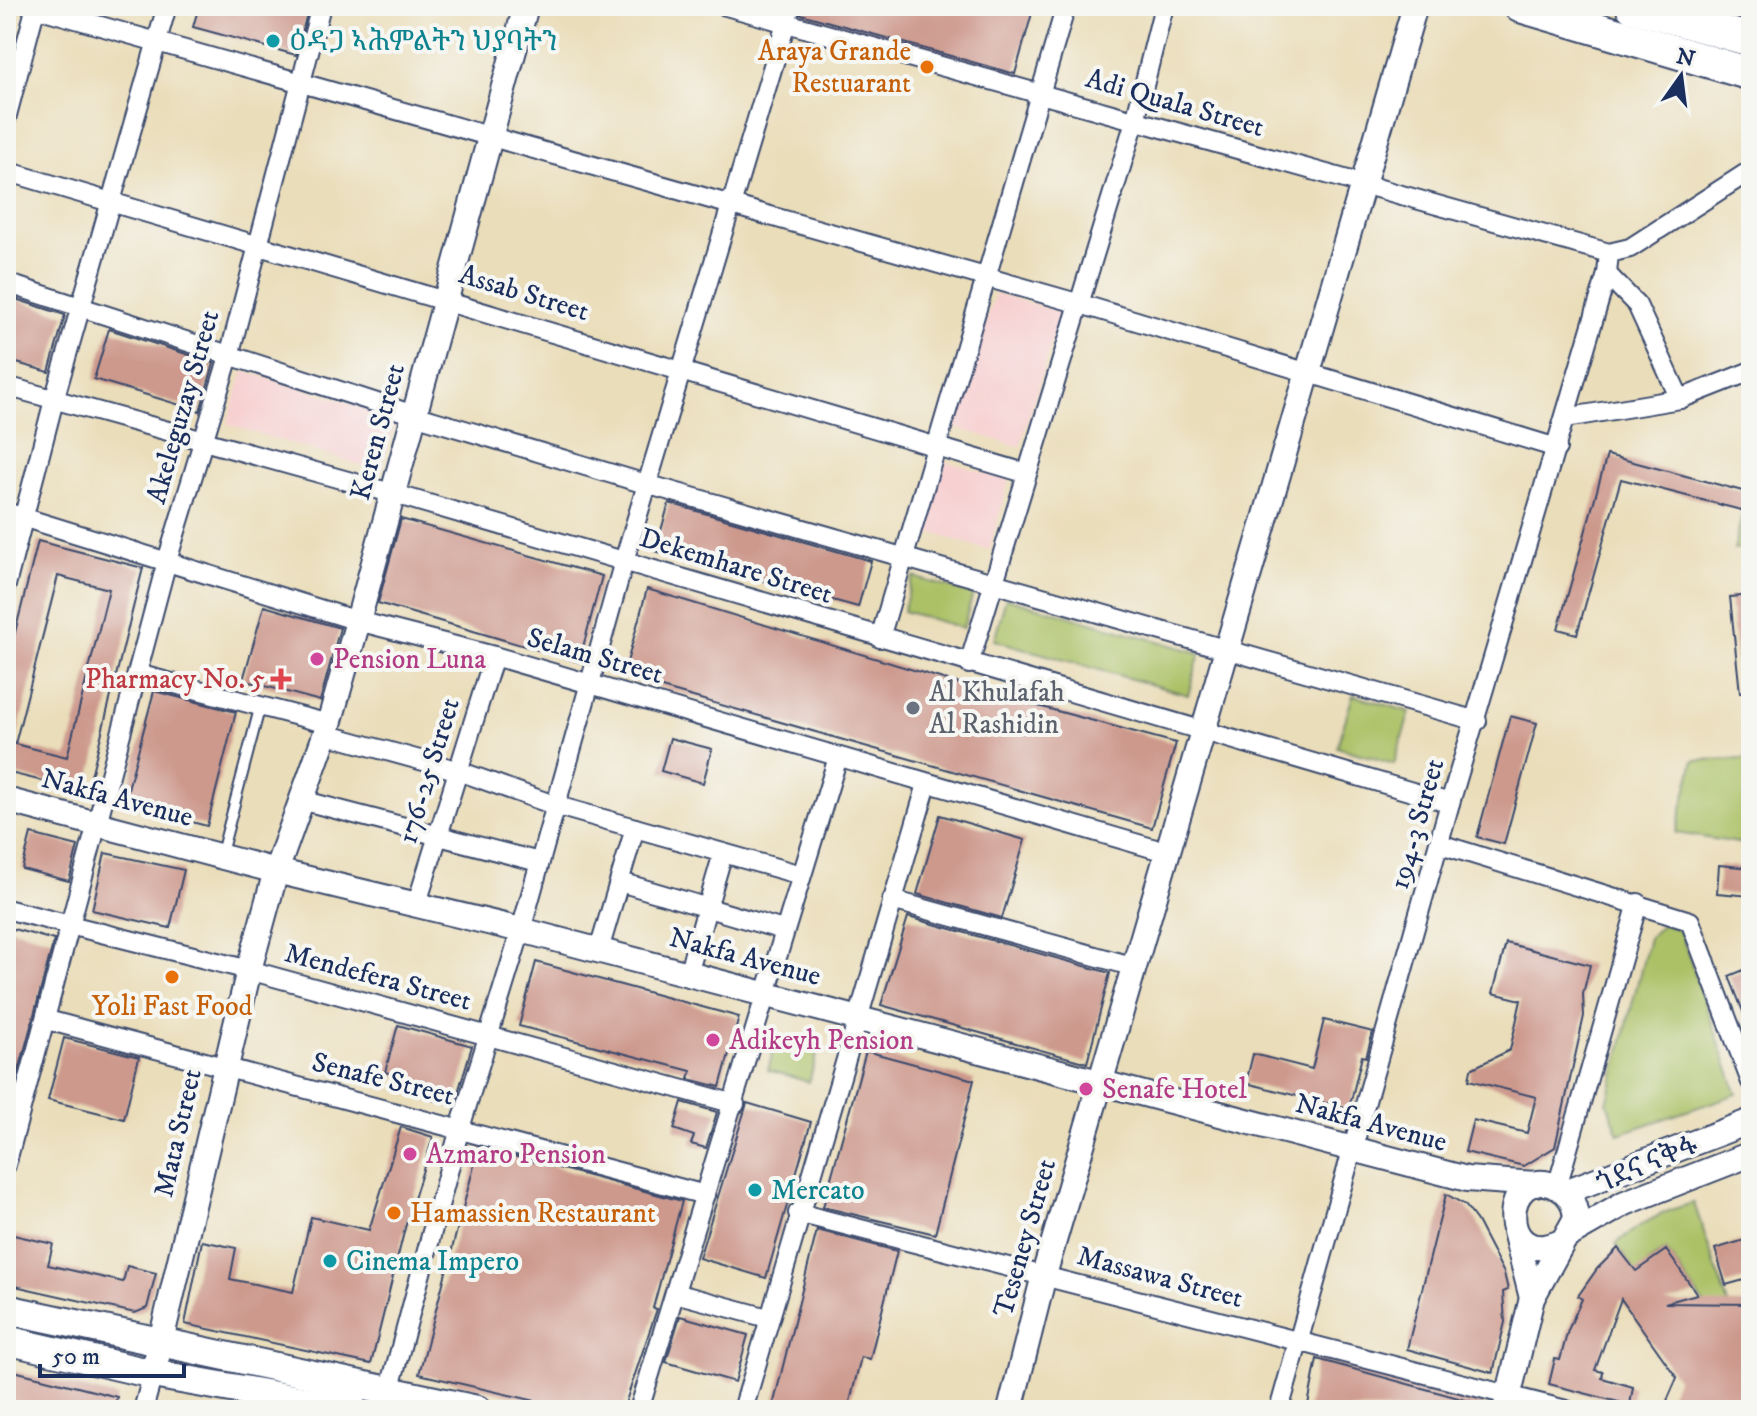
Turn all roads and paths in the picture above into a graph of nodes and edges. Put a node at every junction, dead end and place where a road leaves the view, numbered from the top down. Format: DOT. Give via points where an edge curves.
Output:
graph roads {
  1 [pos="167,6"];
  2 [pos="321,6"];
  3 [pos="526,6"];
  4 [pos="726,6"];
  5 [pos="1066,6"];
  6 [pos="1164,6"];
  7 [pos="1415,6"];
  8 [pos="1520,6"];
  9 [pos="1632,6"];
  10 [pos="34,7"];
  11 [pos="789,15"];
  12 [pos="1738,36"];
  13 [pos="157,44"];
  14 [pos="1715,64"];
  15 [pos="1751,74"];
  16 [pos="303,82"];
  17 [pos="1040,92"];
  18 [pos="6,119"];
  19 [pos="1135,121"];
  20 [pos="491,135"];
  21 [pos="1751,170"];
  22 [pos="6,171"];
  23 [pos="1362,187"];
  24 [pos="113,201"];
  25 [pos="730,204"];
  26 [pos="258,244"];
  27 [pos="1609,253"];
  28 [pos="1607,274"];
  29 [pos="984,277"];
  30 [pos="6,283"];
  31 [pos="446,299"];
  32 [pos="1077,303"];
  33 [pos="82,306"];
  34 [pos="229,356"];
  35 [pos="681,369"];
  36 [pos="1311,371"];
  37 [pos="1751,371"];
  38 [pos="6,386"];
  39 [pos="1680,399"];
  40 [pos="54,400"];
  41 [pos="414,415"];
  42 [pos="1565,418"];
  43 [pos="203,440"];
  44 [pos="936,447"];
  45 [pos="1557,448"];
  46 [pos="1025,473"];
  47 [pos="646,484"];
  48 [pos="391,493"];
  49 [pos="14,514"];
  50 [pos="901,558"];
  51 [pos="167,561"];
  52 [pos="624,561"];
  53 [pos="993,583"];
  54 [pos="6,585"];
  55 [pos="358,621"];
  56 [pos="880,638"];
  57 [pos="1229,653"];
  58 [pos="494,656"];
  59 [pos="969,664"];
  60 [pos="137,674"];
  61 [pos="590,683"];
  62 [pos="260,707"];
  63 [pos="1477,721"];
  64 [pos="327,729"];
  65 [pos="1204,732"];
  66 [pos="838,757"];
  67 [pos="456,770"];
  68 [pos="927,784"];
  69 [pos="6,800"];
  70 [pos="301,800"];
  71 [pos="1450,803"];
  72 [pos="554,805"];
  73 [pos="98,824"];
  74 [pos="635,828"];
  75 [pos="437,834"];
  76 [pos="1440,844"];
  77 [pos="723,853"];
  78 [pos="1169,853"];
  79 [pos="220,856"];
  80 [pos="539,862"];
  81 [pos="276,871"];
  82 [pos="801,875"];
  83 [pos="620,882"];
  84 [pos="892,900"];
  85 [pos="417,903"];
  86 [pos="1638,903"];
  87 [pos="708,908"];
  88 [pos="6,909"];
  89 [pos="70,926"];
  90 [pos="521,930"];
  91 [pos="783,930"];
  92 [pos="599,950"];
  93 [pos="1135,967"];
  94 [pos="249,970"];
  95 [pos="688,974"];
  96 [pos="763,993"];
  97 [pos="857,1018"];
  98 [pos="47,1020"];
  99 [pos="489,1036"];
  100 [pos="224,1067"];
  101 [pos="1751,1082"];
  102 [pos="1101,1083"];
  103 [pos="735,1104"];
  104 [pos="1751,1121"];
  105 [pos="460,1128"];
  106 [pos="1353,1150"];
  107 [pos="1751,1154"];
  108 [pos="6,1165"];
  109 [pos="1467,1179"];
  110 [pos="1553,1188"];
  111 [pos="705,1195"];
  112 [pos="798,1213"];
  113 [pos="1514,1226"];
  114 [pos="1565,1239"];
  115 [pos="1044,1275"];
  116 [pos="675,1293"];
  117 [pos="1532,1298"];
  118 [pos="6,1309"];
  119 [pos="768,1318"];
  120 [pos="6,1340"];
  121 [pos="1299,1343"];
  122 [pos="159,1344"];
  123 [pos="153,1374"];
  124 [pos="386,1400"];
  125 [pos="338,1401"];
  126 [pos="1507,1402"];
  127 [pos="448,1407"];
  128 [pos="143,1410"];
  129 [pos="477,1410"];
  130 [pos="639,1410"];
  131 [pos="743,1410"];
  132 [pos="1010,1410"];
  133 [pos="1279,1410"];
  134 [pos="1566,1410"];
  1 -- 13 [label="street"];
  2 -- 16 [label="street, Akeleguzay Street"];
  3 -- 20 [label="street, Keren Street"];
  4 -- 11 [label="street, Adi Quala Street"];
  5 -- 17 [label="street"];
  6 -- 19 [label="street"];
  7 -- 23 [label="street, Teseney Street"];
  8 -- 14 [label="highway"];
  9 -- 12 [label="highway"];
  10 -- 13 [label="street"];
  10 -- 18 [label="street"];
  11 -- 17 [label="street, Adi Quala Street"];
  11 -- 25 [label="street"];
  12 -- 14 [label="highway"];
  13 -- 16 [label="street"];
  13 -- 24 [label="street"];
  14 -- 15 [label="highway"];
  16 -- 20 [label="street"];
  16 -- 26 [label="street, Akeleguzay Street"];
  17 -- 19 [label="street, Adi Quala Street"];
  17 -- 29 [label="street"];
  19 -- 23 [label="street, Adi Quala Street"];
  19 -- 32 [label="street"];
  20 -- 25 [label="street"];
  20 -- 31 [label="street, Keren Street"];
  21 -- 27 [label="street" via="1630,248"];
  22 -- 24 [label="street, Assab Street"];
  23 -- 27 [label="street, Adi Quala Street"];
  23 -- 36 [label="street, Teseney Street"];
  24 -- 26 [label="street, Assab Street"];
  24 -- 33 [label="street"];
  25 -- 29 [label="street"];
  25 -- 35 [label="street"];
  26 -- 31 [label="street, Assab Street"];
  26 -- 34 [label="street, Akeleguzay Street"];
  27 -- 28 [label="street, 194-3 Street"];
  28 -- 39 [label="street" via="1637,305"];
  28 -- 42 [label="street, 194-3 Street"];
  29 -- 32 [label="street"];
  29 -- 44 [label="street"];
  30 -- 33 [label="street"];
  31 -- 35 [label="street, Assab Street"];
  31 -- 41 [label="street, Keren Street"];
  32 -- 36 [label="street"];
  32 -- 46 [label="street"];
  33 -- 34 [label="street"];
  33 -- 40 [label="street"];
  34 -- 41 [label="street"];
  34 -- 43 [label="street, Akeleguzay Street"];
  35 -- 44 [label="street, Assab Street"];
  35 -- 47 [label="street"];
  36 -- 45 [label="street"];
  36 -- 57 [label="street, Teseney Street"];
  37 -- 39 [label="street"];
  38 -- 40 [label="street, Dekemhare Street"];
  39 -- 42 [label="street"];
  40 -- 43 [label="street, Dekemhare Street"];
  40 -- 49 [label="street"];
  41 -- 47 [label="street"];
  41 -- 48 [label="street, Keren Street"];
  42 -- 45 [label="street, 194-3 Street"];
  43 -- 48 [label="street, Dekemhare Street"];
  43 -- 51 [label="street, Akeleguzay Street"];
  44 -- 46 [label="street, Assab Street"];
  44 -- 50 [label="street"];
  45 -- 63 [label="street, 194-3 Street"];
  46 -- 53 [label="street"];
  47 -- 50 [label="street"];
  47 -- 52 [label="street"];
  48 -- 52 [label="street, Dekemhare Street"];
  48 -- 55 [label="street, Keren Street"];
  49 -- 51 [label="street, Selam Street"];
  49 -- 54 [label="street"];
  50 -- 53 [label="street"];
  50 -- 56 [label="street"];
  51 -- 55 [label="street, Selam Street"];
  51 -- 60 [label="street, Akeleguzay Street"];
  52 -- 56 [label="street, Dekemhare Street"];
  52 -- 61 [label="street"];
  53 -- 57 [label="street"];
  53 -- 59 [label="street"];
  55 -- 58 [label="street, Selam Street"];
  55 -- 64 [label="street, Keren Street"];
  56 -- 59 [label="street, Dekemhare Street"];
  57 -- 63 [label="street"];
  57 -- 65 [label="street, Teseney Street"];
  58 -- 61 [label="street, Selam Street"];
  58 -- 67 [label="street, 176-25 Street"];
  59 -- 65 [label="street, Dekemhare Street"];
  60 -- 62 [label="street"];
  60 -- 73 [label="street, Akeleguzay Street"];
  61 -- 66 [label="street, Selam Street"];
  61 -- 72 [label="street"];
  62 -- 64 [label="street"];
  62 -- 79 [label="lane"];
  63 -- 71 [label="street, 194-3 Street"];
  64 -- 67 [label="street"];
  64 -- 70 [label="street, Keren Street"];
  65 -- 71 [label="street, Dekemhare Street"];
  65 -- 78 [label="street, Teseney Street"];
  66 -- 68 [label="street, Selam Street"];
  66 -- 82 [label="street"];
  67 -- 72 [label="street"];
  67 -- 75 [label="street, 176-25 Street"];
  68 -- 78 [label="street, Selam Street"];
  68 -- 84 [label="street"];
  69 -- 73 [label="street, Nakfa Avenue"];
  70 -- 75 [label="street"];
  70 -- 81 [label="street, Keren Street"];
  71 -- 76 [label="street, 194-3 Street"];
  72 -- 74 [label="street"];
  72 -- 80 [label="street"];
  73 -- 79 [label="street, Nakfa Avenue"];
  73 -- 89 [label="street, Akeleguzay Street"];
  74 -- 77 [label="street"];
  74 -- 83 [label="street"];
  75 -- 80 [label="street"];
  75 -- 85 [label="street, 176-25 Street"];
  76 -- 86 [label="street"];
  76 -- 106 [label="street, 194-3 Street"];
  77 -- 82 [label="street"];
  77 -- 87 [label="street"];
  78 -- 93 [label="street, Teseney Street"];
  79 -- 81 [label="street, Nakfa Avenue"];
  80 -- 90 [label="street"];
  81 -- 85 [label="street, Nakfa Avenue"];
  81 -- 94 [label="street, Mata Street"];
  82 -- 91 [label="street"];
  83 -- 87 [label="street"];
  83 -- 92 [label="street"];
  84 -- 93 [label="street"];
  84 -- 97 [label="street"];
  85 -- 90 [label="street, Nakfa Avenue"];
  86 -- 101 [label="street" via="1683,916 1695,928"];
  86 -- 110 [label="street"];
  87 -- 91 [label="street"];
  87 -- 95 [label="street"];
  88 -- 89 [label="street, Mendefera Street"];
  89 -- 94 [label="street, Mendefera Street"];
  89 -- 98 [label="street, Akeleguzay Street"];
  90 -- 92 [label="street, Nakfa Avenue"];
  90 -- 99 [label="street"];
  91 -- 96 [label="street"];
  92 -- 95 [label="street, Nakfa Avenue"];
  93 -- 102 [label="street, Teseney Street"];
  94 -- 99 [label="street, Mendefera Street"];
  94 -- 100 [label="street, Mata Street"];
  95 -- 96 [label="street, Nakfa Avenue"];
  96 -- 97 [label="street, Nakfa Avenue"];
  96 -- 103 [label="street"];
  97 -- 102 [label="street, Nakfa Avenue"];
  97 -- 112 [label="street"];
  98 -- 100 [label="street, Senafe Street"];
  98 -- 108 [label="street, Akeleguzay Street"];
  99 -- 103 [label="street, Mendefera Street"];
  99 -- 105 [label="street"];
  100 -- 105 [label="street, Senafe Street"];
  100 -- 122 [label="street, Mata Street"];
  102 -- 106 [label="street, Nakfa Avenue"];
  102 -- 115 [label="street, Teseney Street"];
  103 -- 111 [label="street"];
  104 -- 110 [label="street, ጎደና ናቅፋ"];
  105 -- 111 [label="street, Senafe Street"];
  105 -- 124 [label="street"];
  106 -- 109 [label="street, Nakfa Avenue"];
  106 -- 121 [label="street, 194-3 Street"];
  107 -- 114 [label="street, ጎደና ናቅፋ" via="1625,1203"];
  109 -- 110 [label="street, ጎደና ናቅፋ"];
  109 -- 113 [label="street"];
  110 -- 113 [label="street" via="1527,1188 1514,1203"];
  110 -- 114 [label="street" via="1575,1208 1574,1227"];
  111 -- 116 [label="street"];
  112 -- 115 [label="street, Massawa Street"];
  112 -- 119 [label="street"];
  113 -- 114 [label="street" via="1522,1239 1541,1248"];
  113 -- 117 [label="street"];
  114 -- 117 [label="street"];
  115 -- 121 [label="street, Massawa Street"];
  115 -- 132 [label="street, Teseney Street"];
  116 -- 119 [label="street"];
  116 -- 130 [label="street"];
  117 -- 126 [label="street"];
  118 -- 122 [label="main road"];
  119 -- 131 [label="street"];
  120 -- 123 [label="main road"];
  121 -- 126 [label="street, Massawa Street"];
  121 -- 133 [label="street, 194-3 Street"];
  122 -- 123 [label="street, Mata Street"];
  122 -- 125 [label="main road"];
  123 -- 125 [label="main road"];
  123 -- 128 [label="street, Mata Street"];
  124 -- 125 [label="main road"];
  124 -- 127 [label="main road"];
  126 -- 134 [label="street, Massawa Street"];
  127 -- 129 [label="main road"];
}
